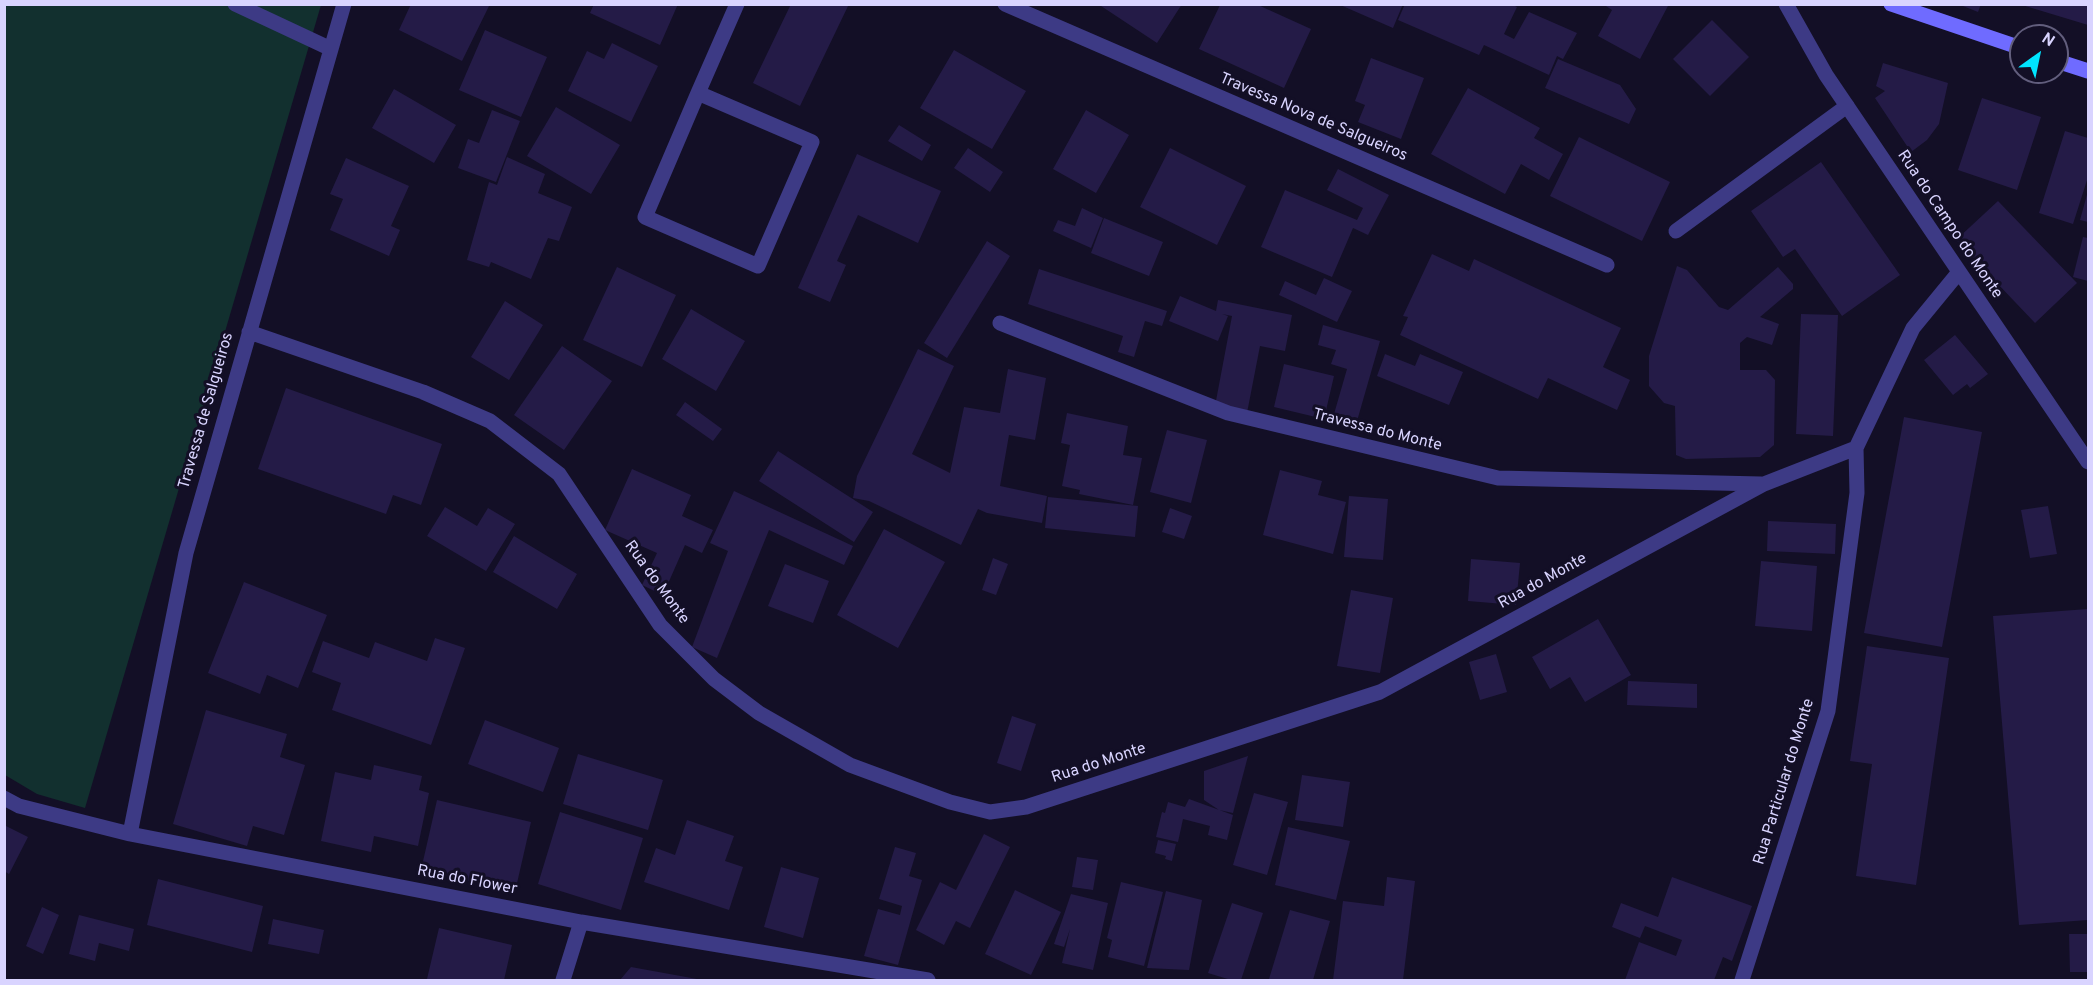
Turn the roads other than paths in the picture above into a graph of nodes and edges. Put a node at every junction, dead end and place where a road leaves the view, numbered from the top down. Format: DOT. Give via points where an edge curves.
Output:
graph roads {
  1 [pos="235,4"];
  2 [pos="344,4"];
  3 [pos="736,4"];
  4 [pos="1005,4"];
  5 [pos="1786,4"];
  6 [pos="1891,4"];
  7 [pos="2009,44"];
  8 [pos="329,48"];
  9 [pos="2069,65"];
  10 [pos="2088,71"];
  11 [pos="698,93"];
  12 [pos="1847,106"];
  13 [pos="1676,231"];
  14 [pos="1607,265"];
  15 [pos="1959,272"];
  16 [pos="1000,323"];
  17 [pos="249,332"];
  18 [pos="1856,448"];
  19 [pos="2088,462"];
  20 [pos="1764,484"];
  21 [pos="4,798"];
  22 [pos="130,834"];
  23 [pos="581,922"];
  24 [pos="563,981"];
  25 [pos="928,981"];
  26 [pos="1742,981"];
  1 -- 8 [label="street"];
  2 -- 8 [label="street, Travessa de Salgueiros"];
  3 -- 11 [label="street"];
  4 -- 14 [label="street, Travessa Nova de Salgueiros"];
  5 -- 12 [label="street, Rua do Campo do Monte"];
  6 -- 7 [label="street"];
  8 -- 17 [label="street, Travessa de Salgueiros"];
  9 -- 10 [label="street"];
  11 -- 11 [label="street" via="645,218 758,266 812,142"];
  12 -- 13 [label="street"];
  12 -- 15 [label="street, Rua do Campo do Monte"];
  15 -- 18 [label="street" via="1913,328"];
  15 -- 19 [label="street, Rua do Campo do Monte"];
  16 -- 20 [label="street, Travessa do Monte" via="1228,413 1497,478"];
  17 -- 20 [label="street, Rua do Monte" via="423,392 490,421 559,474 660,625 714,679 759,713 850,765 950,802 990,812 1026,807 1380,692"];
  17 -- 22 [label="street, Travessa de Salgueiros" via="186,553"];
  18 -- 20 [label="street, Rua do Monte"];
  18 -- 26 [label="street, Rua Particular do Monte" via="1857,493 1828,711"];
  21 -- 22 [label="street, Rua do Flower" via="19,806"];
  22 -- 23 [label="street, Rua do Flower"];
  23 -- 24 [label="street"];
  23 -- 25 [label="street, Rua do Flower"];
}
